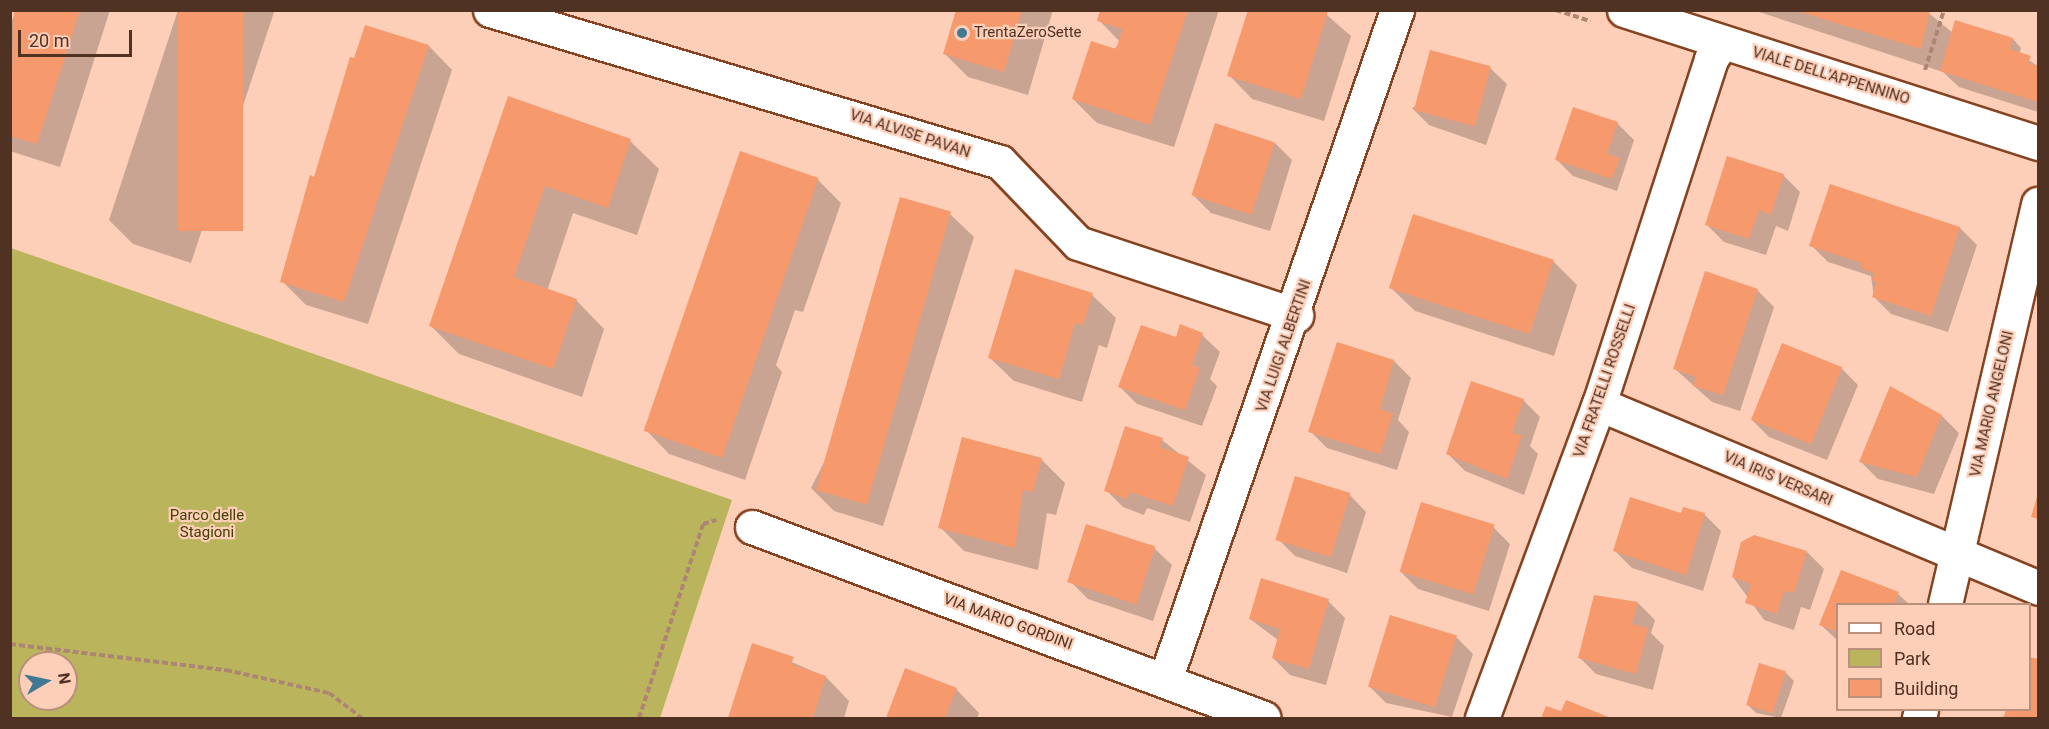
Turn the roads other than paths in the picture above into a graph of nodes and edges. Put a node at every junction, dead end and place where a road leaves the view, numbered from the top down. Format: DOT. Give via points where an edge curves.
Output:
graph roads {
  1 [pos="490,10"];
  2 [pos="1398,10"];
  3 [pos="1624,10"];
  4 [pos="1722,42"];
  5 [pos="2038,143"];
  6 [pos="2038,204"];
  7 [pos="1296,315"];
  8 [pos="1599,404"];
  9 [pos="752,527"];
  10 [pos="1957,553"];
  11 [pos="2038,588"];
  12 [pos="1945,603"];
  13 [pos="1166,680"];
  14 [pos="1264,718"];
  15 [pos="1482,718"];
  1 -- 7 [label="street, VIA ALVISE PAVAN" via="1000,162 1078,243"];
  2 -- 7 [label="street, VIA LUIGI ALBERTINI"];
  3 -- 4 [label="street, VIALE DELL'APPENNINO"];
  4 -- 5 [label="street, VIALE DELL'APPENNINO"];
  4 -- 8 [label="street, VIA FRATELLI ROSSELLI" via="1712,59"];
  6 -- 10 [label="street, VIA MARIO ANGELONI"];
  7 -- 13 [label="street, VIA LUIGI ALBERTINI"];
  8 -- 10 [label="street, VIA IRIS VERSARI"];
  8 -- 15 [label="street, VIA FRATELLI ROSSELLI"];
  9 -- 13 [label="street, VIA MARIO GORDINI"];
  10 -- 11 [label="street, VIA IRIS VERSARI"];
  10 -- 12 [label="street, VIA MARIO ANGELONI"];
  13 -- 14 [label="street, VIA MARIO GORDINI"];
}
